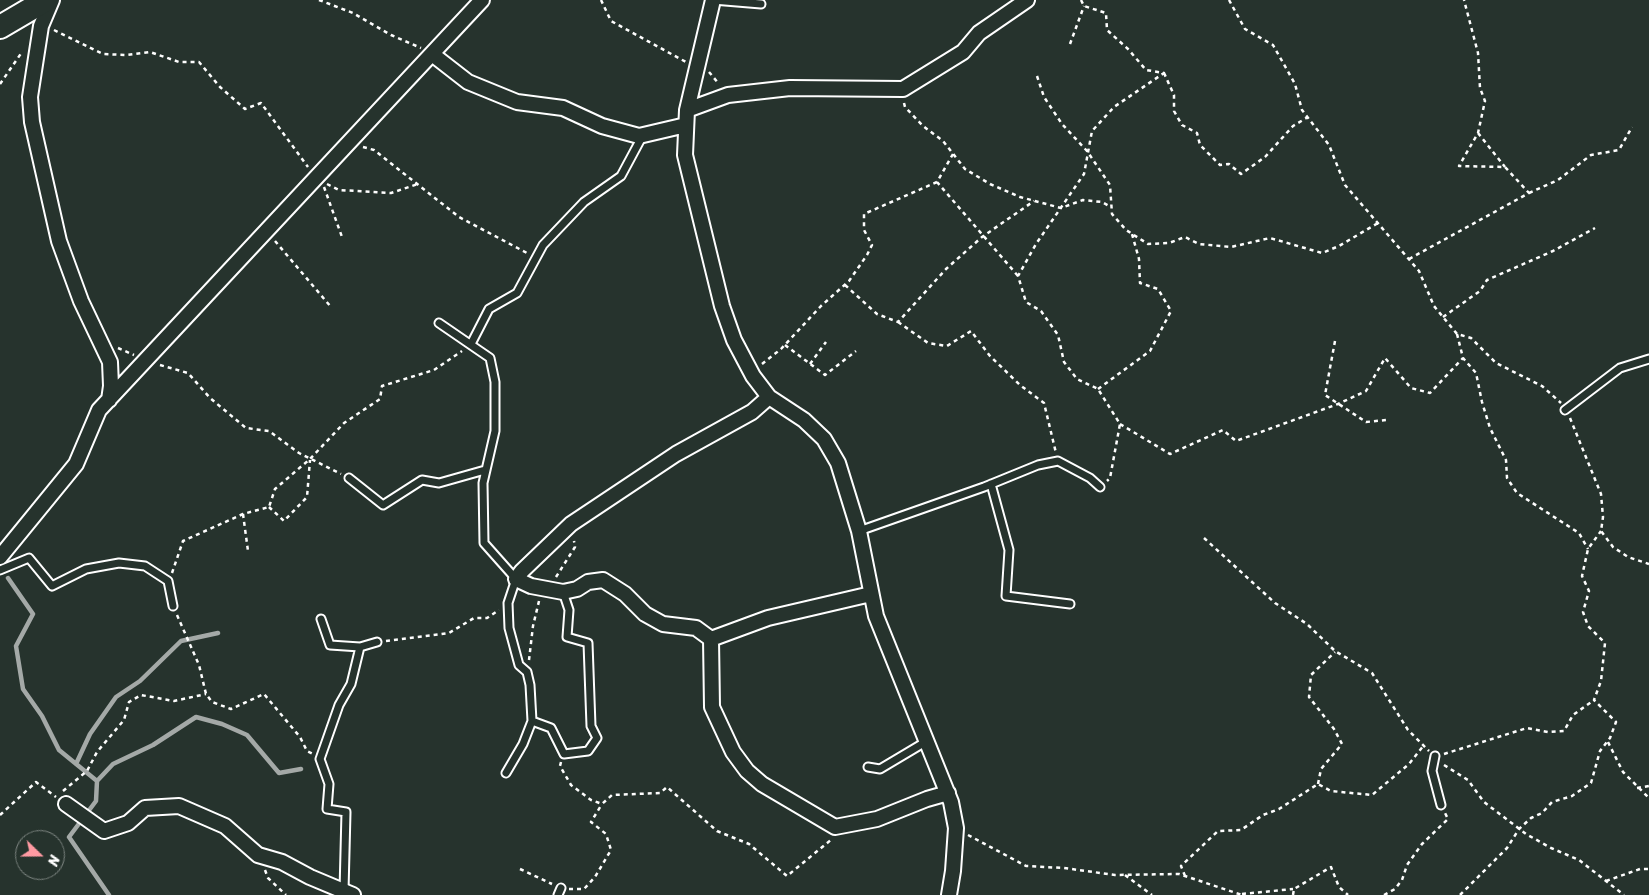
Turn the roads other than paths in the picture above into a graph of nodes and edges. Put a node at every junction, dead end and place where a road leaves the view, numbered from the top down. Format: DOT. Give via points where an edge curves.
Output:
graph roads {
  1 [pos="482,0"];
  2 [pos="713,0"];
  3 [pos="1026,0"];
  4 [pos="761,4"];
  5 [pos="43,8"];
  6 [pos="0,22"];
  7 [pos="0,27"];
  8 [pos="432,54"];
  9 [pos="687,110"];
  10 [pos="686,125"];
  11 [pos="643,134"];
  12 [pos="439,324"];
  13 [pos="471,344"];
  14 [pos="1649,359"];
  15 [pos="769,397"];
  16 [pos="108,400"];
  17 [pos="1565,410"];
  18 [pos="485,470"];
  19 [pos="349,478"];
  20 [pos="991,484"];
  21 [pos="1100,487"];
  22 [pos="859,531"];
  23 [pos="0,557"];
  24 [pos="0,570"];
  25 [pos="516,580"];
  26 [pos="563,592"];
  27 [pos="871,594"];
  28 [pos="1070,604"];
  29 [pos="173,606"];
  30 [pos="321,620"];
  31 [pos="711,639"];
  32 [pos="377,642"];
  33 [pos="360,647"];
  34 [pos="532,720"];
  35 [pos="928,740"];
  36 [pos="1435,756"];
  37 [pos="868,767"];
  38 [pos="506,773"];
  39 [pos="948,793"];
  40 [pos="61,800"];
  41 [pos="1441,805"];
  42 [pos="950,889"];
  43 [pos="348,893"];
  44 [pos="937,895"];
  1 -- 8 [label="street"];
  2 -- 4 [label="lane"];
  2 -- 9 [label="street"];
  3 -- 9 [label="street" via="979,33 963,52 903,89 790,88 728,95"];
  5 -- 6 [label="highway"];
  5 -- 7 [label="highway"];
  5 -- 16 [label="street" via="30,97 32,122 59,241 110,362"];
  8 -- 11 [label="street" via="468,82 517,102 563,108 602,126 639,136"];
  8 -- 16 [label="street"];
  9 -- 10 [label="street"];
  10 -- 11 [label="street"];
  10 -- 15 [label="street" via="688,175 722,306 734,340"];
  11 -- 13 [label="lane" via="621,176 584,202 544,245 517,293 489,310"];
  12 -- 13 [label="lane"];
  13 -- 18 [label="lane" via="490,358 495,382 495,431"];
  14 -- 17 [label="lane" via="1620,368"];
  15 -- 22 [label="street" via="804,420 824,439 838,463"];
  15 -- 25 [label="street" via="752,412 676,454 571,524"];
  16 -- 23 [label="street" via="100,410 76,464"];
  18 -- 19 [label="lane" via="439,483 422,480 383,505"];
  18 -- 25 [label="lane" via="484,543"];
  20 -- 21 [label="lane" via="1038,465 1058,461"];
  20 -- 22 [label="lane"];
  20 -- 28 [label="lane" via="1009,550 1006,596"];
  22 -- 27 [label="street"];
  24 -- 29 [label="lane" via="29,558 52,586 86,569 119,563 145,566 168,581"];
  25 -- 26 [label="street"];
  25 -- 34 [label="lane" via="508,603 509,628 519,665 527,672"];
  26 -- 31 [label="street" via="603,580 625,594 645,614 663,624 696,628"];
  26 -- 34 [label="lane" via="569,610 567,637 588,643 590,726 596,738 588,751 564,754 551,728"];
  27 -- 31 [label="street" via="768,618"];
  27 -- 35 [label="street" via="876,616"];
  30 -- 33 [label="lane" via="330,645"];
  31 -- 39 [label="street" via="712,707 733,752 762,784 836,827 877,819"];
  32 -- 33 [label="lane"];
  33 -- 43 [label="lane" via="351,684 339,705 320,759 329,784 327,808 346,812"];
  34 -- 38 [label="lane"];
  35 -- 37 [label="lane" via="880,769"];
  35 -- 39 [label="street"];
  36 -- 41 [label="lane" via="1432,771"];
  39 -- 42 [label="street" via="956,828"];
  40 -- 43 [label="street" via="104,831 128,823 145,808 179,806 225,826 258,856 282,862"];
  42 -- 44 [label="street"];
}
